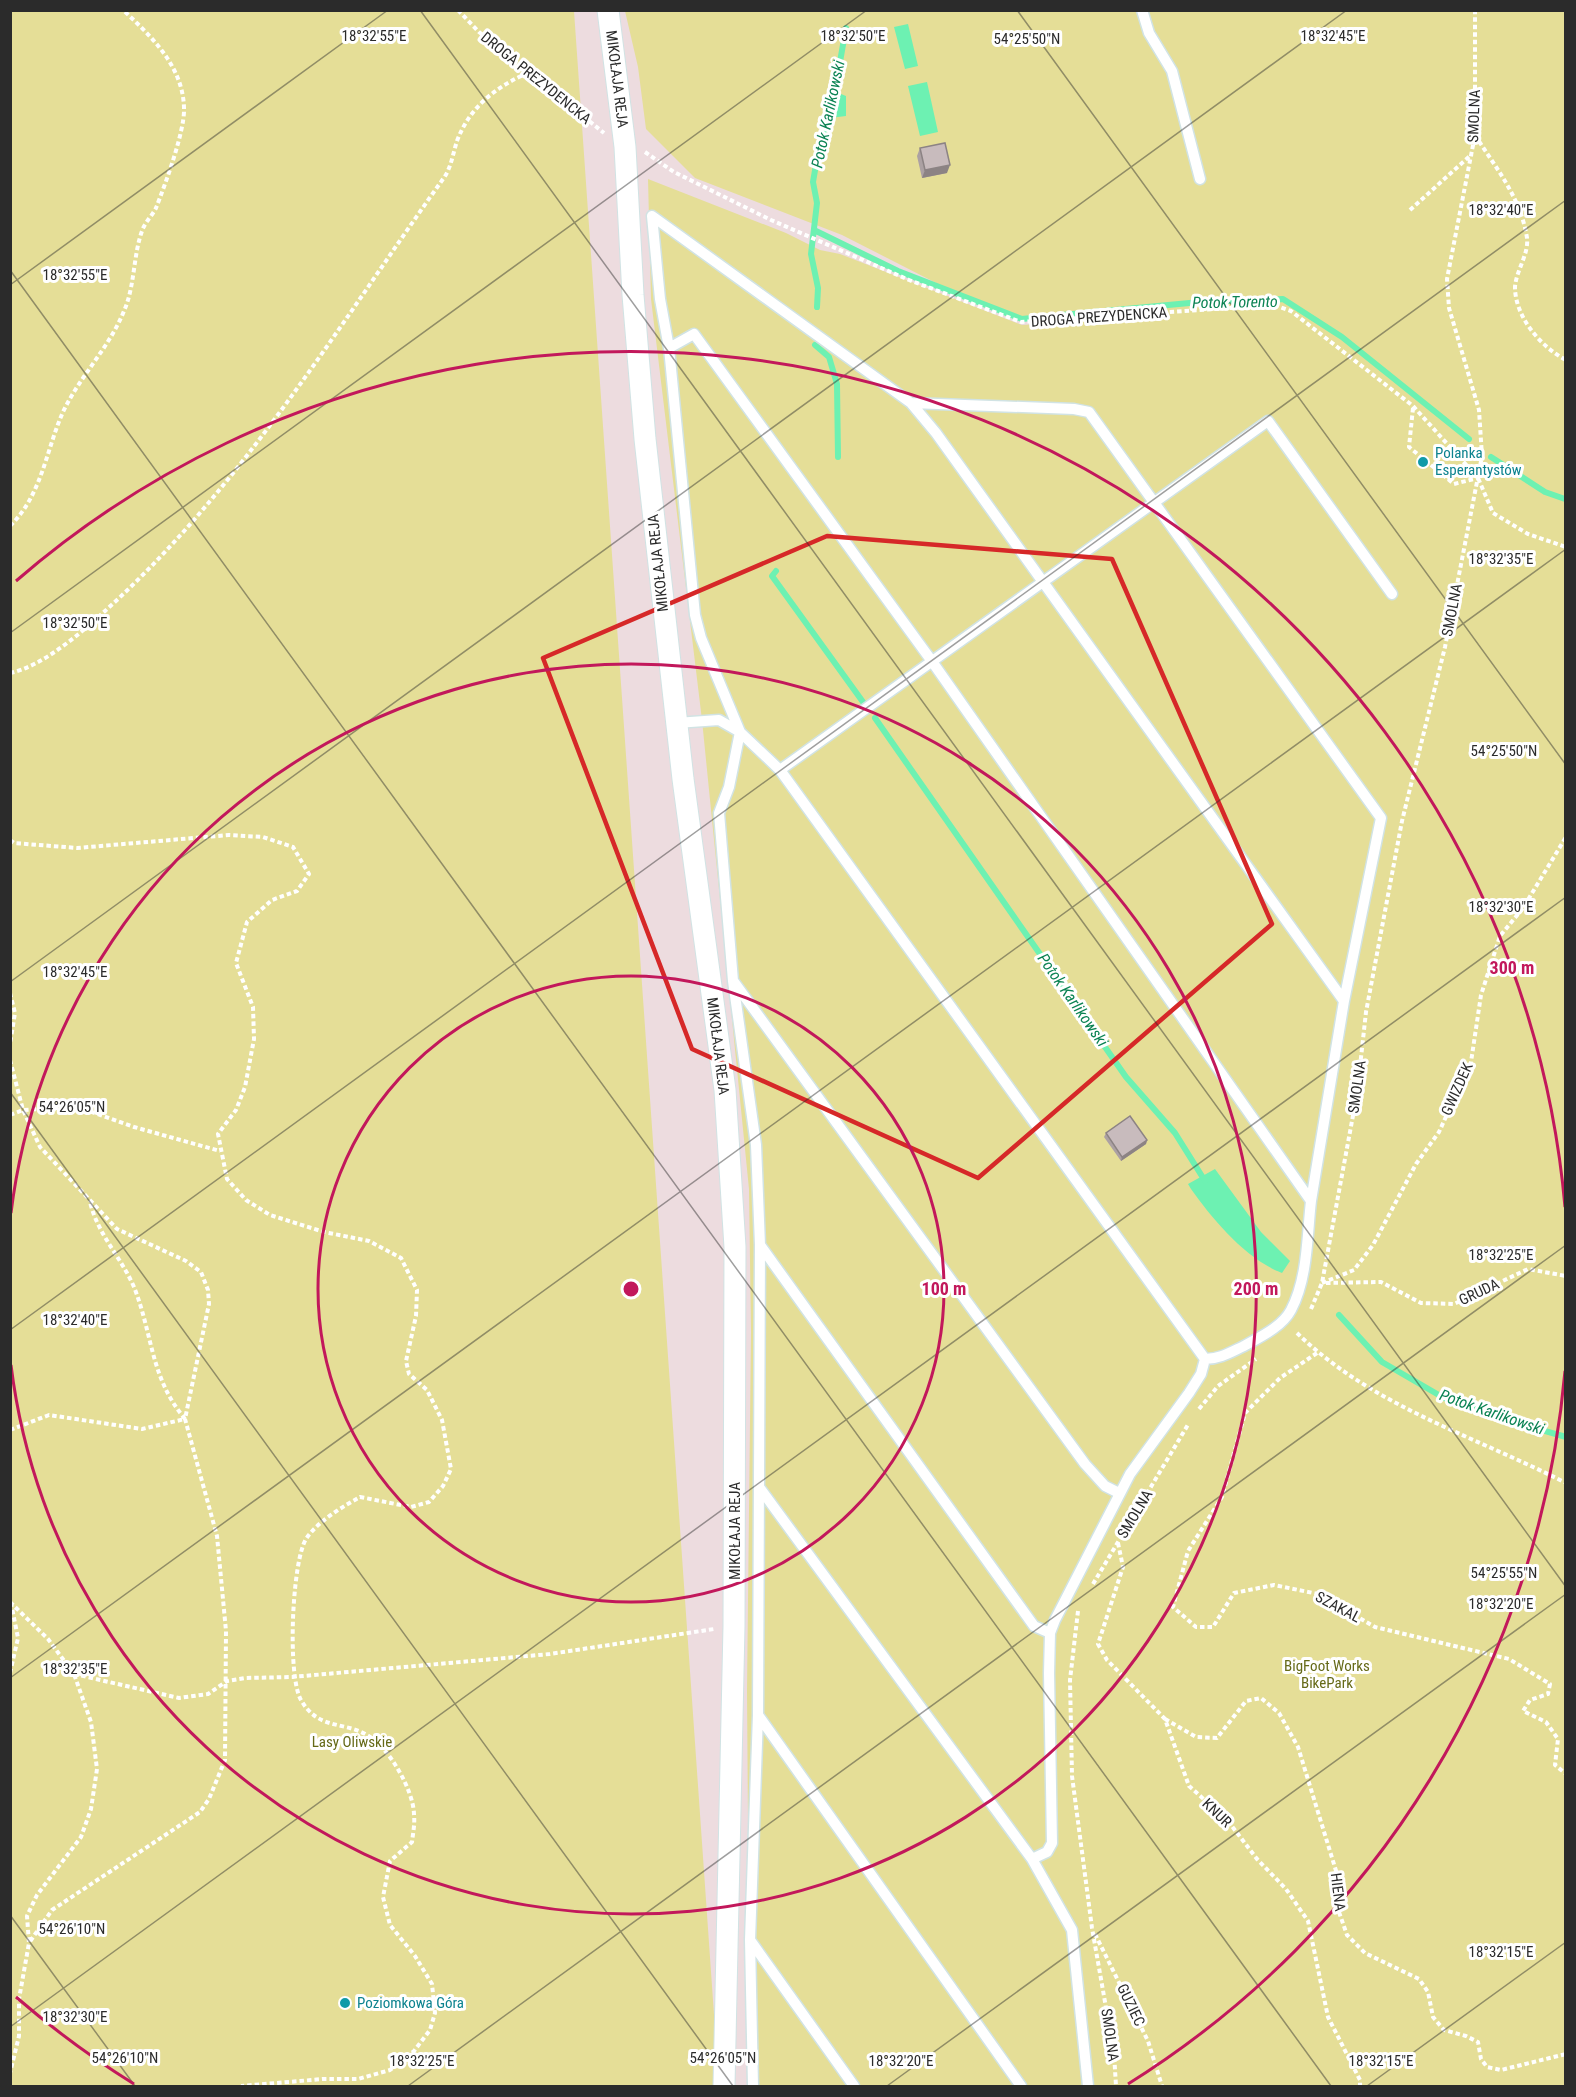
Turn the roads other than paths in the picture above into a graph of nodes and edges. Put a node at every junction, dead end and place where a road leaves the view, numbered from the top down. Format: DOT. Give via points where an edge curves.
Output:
graph roads {
  1 [pos="608,10"];
  2 [pos="1142,10"];
  3 [pos="1200,179"];
  4 [pos="669,348"];
  5 [pos="911,403"];
  6 [pos="1154,501"];
  7 [pos="1042,583"];
  8 [pos="1392,594"];
  9 [pos="931,660"];
  10 [pos="676,723"];
  11 [pos="740,732"];
  12 [pos="780,770"];
  13 [pos="733,981"];
  14 [pos="1344,1001"];
  15 [pos="1311,1201"];
  16 [pos="760,1245"];
  17 [pos="1205,1359"];
  18 [pos="759,1487"];
  19 [pos="1119,1493"];
  20 [pos="1050,1633"];
  21 [pos="758,1715"];
  22 [pos="1032,1859"];
  23 [pos="750,1940"];
  24 [pos="724,2086"];
  25 [pos="753,2086"];
  26 [pos="854,2086"];
  27 [pos="1021,2086"];
  28 [pos="1088,2086"];
  1 -- 10 [label="street, MIKOŁAJA REJA" via="625,147 644,428"];
  2 -- 3 [label="lane" via="1149,33 1172,71"];
  4 -- 5 [label="lane" via="652,216"];
  4 -- 9 [label="lane" via="694,334"];
  4 -- 11 [label="lane" via="695,615"];
  5 -- 6 [label="lane" via="1089,412"];
  5 -- 7 [label="lane"];
  6 -- 7 [label="lane"];
  6 -- 8 [label="lane" via="1268,421"];
  6 -- 14 [label="lane" via="1381,818"];
  7 -- 9 [label="lane"];
  7 -- 14 [label="lane"];
  9 -- 12 [label="lane"];
  9 -- 15 [label="lane"];
  10 -- 11 [label="lane" via="719,720"];
  10 -- 24 [label="street, MIKOŁAJA REJA" via="726,1112 735,1280 734,1626"];
  11 -- 12 [label="lane"];
  11 -- 13 [label="lane" via="729,787 719,813"];
  12 -- 17 [label="lane"];
  13 -- 16 [label="lane" via="756,1145"];
  13 -- 19 [label="lane" via="1085,1464 1105,1486"];
  14 -- 15 [label="lane"];
  15 -- 17 [label="lane" via="1304,1267 1291,1310 1279,1325 1257,1339 1216,1359"];
  16 -- 18 [label="lane"];
  16 -- 20 [label="lane" via="1034,1626"];
  17 -- 19 [label="lane" via="1189,1393"];
  18 -- 21 [label="lane"];
  18 -- 22 [label="lane"];
  19 -- 20 [label="lane"];
  20 -- 22 [label="lane" via="1052,1843 1047,1852"];
  21 -- 23 [label="lane"];
  21 -- 27 [label="lane"];
  22 -- 28 [label="lane" via="1072,1930"];
  23 -- 25 [label="lane"];
  23 -- 26 [label="lane"];
}
